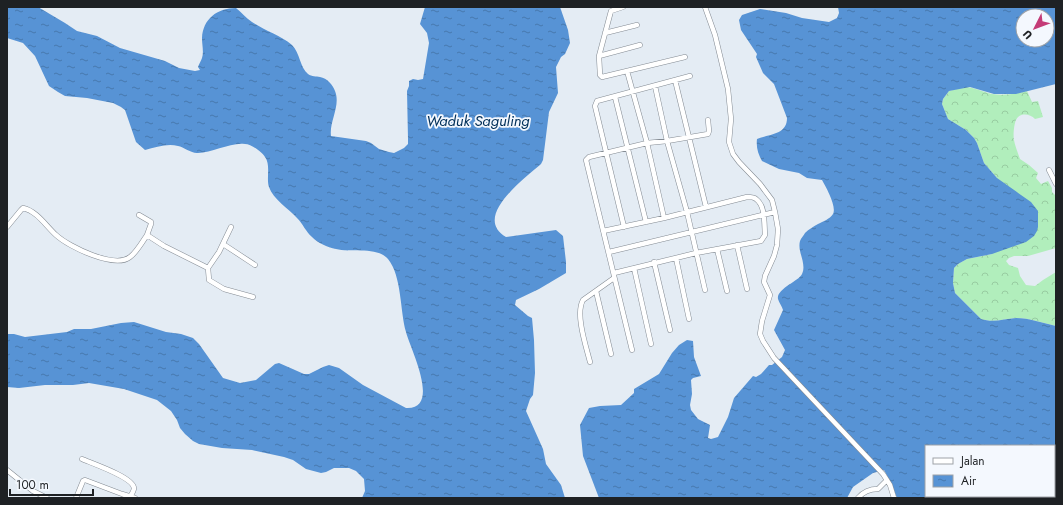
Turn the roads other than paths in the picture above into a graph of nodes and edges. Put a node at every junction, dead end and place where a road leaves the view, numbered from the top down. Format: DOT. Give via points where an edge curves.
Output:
graph roads {
  1 [pos="623,7"];
  2 [pos="705,7"];
  3 [pos="610,9"];
  4 [pos="637,25"];
  5 [pos="605,33"];
  6 [pos="640,45"];
  7 [pos="599,56"];
  8 [pos="685,57"];
  9 [pos="627,71"];
  10 [pos="690,76"];
  11 [pos="675,80"];
  12 [pos="655,86"];
  13 [pos="633,92"];
  14 [pos="615,97"];
  15 [pos="708,120"];
  16 [pos="689,137"];
  17 [pos="667,141"];
  18 [pos="647,142"];
  19 [pos="628,147"];
  20 [pos="607,152"];
  21 [pos="1049,170"];
  22 [pos="1056,184"];
  23 [pos="706,207"];
  24 [pos="687,212"];
  25 [pos="776,212"];
  26 [pos="139,215"];
  27 [pos="764,215"];
  28 [pos="664,218"];
  29 [pos="646,222"];
  30 [pos="7,227"];
  31 [pos="231,227"];
  32 [pos="624,227"];
  33 [pos="602,231"];
  34 [pos="691,233"];
  35 [pos="147,235"];
  36 [pos="223,244"];
  37 [pos="737,245"];
  38 [pos="717,249"];
  39 [pos="609,252"];
  40 [pos="696,253"];
  41 [pos="676,258"];
  42 [pos="654,262"];
  43 [pos="255,265"];
  44 [pos="208,268"];
  45 [pos="634,268"];
  46 [pos="614,275"];
  47 [pos="747,289"];
  48 [pos="705,290"];
  49 [pos="727,291"];
  50 [pos="596,292"];
  51 [pos="253,297"];
  52 [pos="689,319"];
  53 [pos="670,330"];
  54 [pos="651,344"];
  55 [pos="632,350"];
  56 [pos="611,354"];
  57 [pos="590,362"];
  58 [pos="82,459"];
  59 [pos="7,470"];
  60 [pos="887,480"];
  61 [pos="124,497"];
  62 [pos="47,498"];
  63 [pos="76,498"];
  64 [pos="133,498"];
  65 [pos="858,498"];
  66 [pos="894,498"];
  1 -- 3 [label="street"];
  2 -- 25 [label="street" via="728,89 731,119 729,142 733,154 772,200"];
  3 -- 5 [label="street"];
  4 -- 5 [label="street"];
  5 -- 7 [label="street"];
  6 -- 7 [label="street"];
  7 -- 9 [label="street" via="602,77"];
  8 -- 9 [label="street"];
  9 -- 13 [label="street"];
  10 -- 11 [label="street"];
  11 -- 12 [label="street"];
  11 -- 16 [label="street"];
  12 -- 13 [label="street"];
  12 -- 17 [label="street"];
  13 -- 14 [label="street"];
  13 -- 18 [label="street"];
  14 -- 19 [label="street"];
  14 -- 20 [label="street" via="597,102 595,106"];
  15 -- 16 [label="street" via="708,134"];
  16 -- 17 [label="street"];
  16 -- 23 [label="street"];
  17 -- 18 [label="street"];
  17 -- 24 [label="street"];
  18 -- 19 [label="street"];
  18 -- 28 [label="street"];
  19 -- 20 [label="street"];
  19 -- 29 [label="street"];
  20 -- 32 [label="street"];
  20 -- 33 [label="street" via="586,160"];
  21 -- 22 [label="street"];
  23 -- 24 [label="street"];
  23 -- 27 [label="street" via="747,197 757,200"];
  24 -- 28 [label="street"];
  24 -- 34 [label="street"];
  25 -- 27 [label="street"];
  25 -- 60 [label="street" via="777,245 764,282 770,296 762,321 762,341 776,360"];
  26 -- 35 [label="street" via="151,222"];
  27 -- 34 [label="street"];
  27 -- 37 [label="street" via="765,235 761,241"];
  28 -- 29 [label="street"];
  29 -- 32 [label="street"];
  30 -- 35 [label="street" via="23,208 27,208 59,238 74,247 114,261 130,258"];
  31 -- 36 [label="street"];
  32 -- 33 [label="street"];
  33 -- 39 [label="street"];
  34 -- 39 [label="street"];
  34 -- 40 [label="street"];
  35 -- 44 [label="street"];
  36 -- 43 [label="street"];
  36 -- 44 [label="street"];
  37 -- 38 [label="street"];
  37 -- 47 [label="street"];
  38 -- 40 [label="street"];
  38 -- 49 [label="street"];
  39 -- 46 [label="street"];
  40 -- 41 [label="street"];
  40 -- 48 [label="street"];
  41 -- 42 [label="street"];
  41 -- 52 [label="street"];
  42 -- 45 [label="street"];
  42 -- 53 [label="street"];
  44 -- 51 [label="street" via="211,282 224,289"];
  45 -- 46 [label="street"];
  45 -- 54 [label="street"];
  46 -- 50 [label="street"];
  46 -- 55 [label="street"];
  50 -- 56 [label="street"];
  50 -- 57 [label="street" via="581,304 581,319"];
  58 -- 64 [label="street" via="128,480 134,488"];
  59 -- 62 [label="street" via="33,491"];
  60 -- 65 [label="street" via="878,489 861,494"];
  60 -- 66 [label="street"];
  61 -- 63 [label="street" via="85,480"];
  61 -- 64 [label="street"];
}
